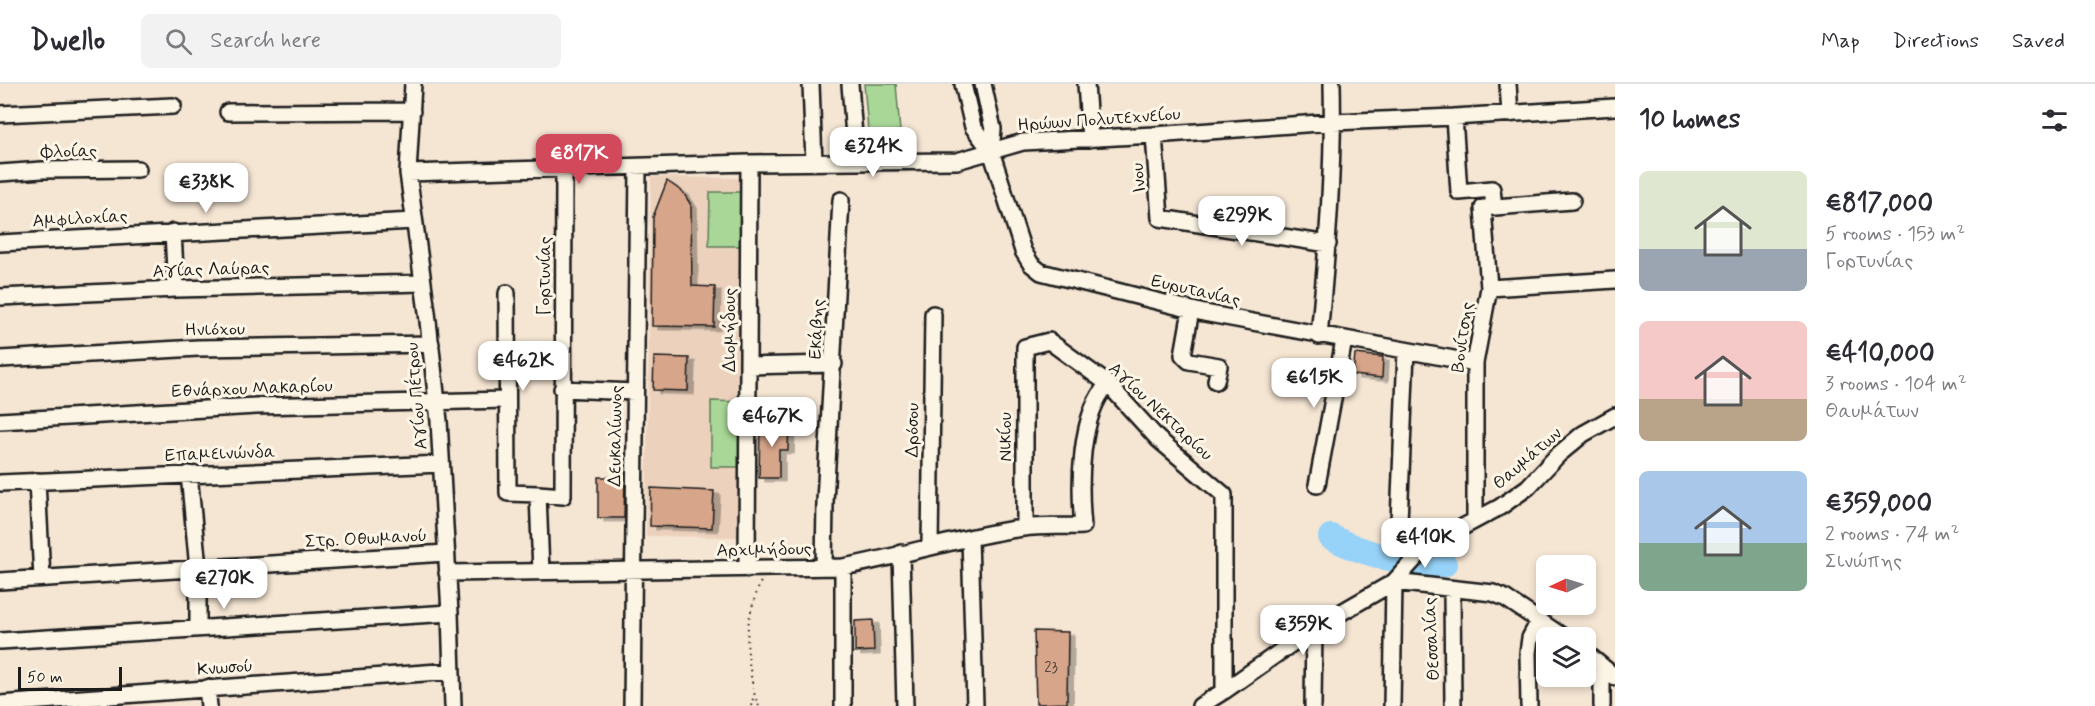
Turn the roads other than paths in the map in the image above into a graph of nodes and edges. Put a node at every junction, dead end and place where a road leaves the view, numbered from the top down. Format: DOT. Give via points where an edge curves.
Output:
graph roads {
  1 [pos="413,84"];
  2 [pos="811,84"];
  3 [pos="850,84"];
  4 [pos="963,84"];
  5 [pos="982,84"];
  6 [pos="1086,84"];
  7 [pos="1332,84"];
  8 [pos="1508,84"];
  9 [pos="173,106"];
  10 [pos="1615,107"];
  11 [pos="412,111"];
  12 [pos="228,112"];
  13 [pos="0,114"];
  14 [pos="1510,114"];
  15 [pos="1454,117"];
  16 [pos="1333,122"];
  17 [pos="1154,135"];
  18 [pos="1090,138"];
  19 [pos="991,151"];
  20 [pos="856,162"];
  21 [pos="749,163"];
  22 [pos="814,163"];
  23 [pos="638,166"];
  24 [pos="564,169"];
  25 [pos="138,170"];
  26 [pos="0,173"];
  27 [pos="408,174"];
  28 [pos="841,200"];
  29 [pos="1572,201"];
  30 [pos="1494,207"];
  31 [pos="414,220"];
  32 [pos="173,232"];
  33 [pos="0,243"];
  34 [pos="1328,244"];
  35 [pos="1615,280"];
  36 [pos="423,283"];
  37 [pos="1489,288"];
  38 [pos="176,289"];
  39 [pos="507,293"];
  40 [pos="0,297"];
  41 [pos="1191,310"];
  42 [pos="933,314"];
  43 [pos="1319,336"];
  44 [pos="1344,340"];
  45 [pos="431,344"];
  46 [pos="1025,347"];
  47 [pos="1406,351"];
  48 [pos="0,359"];
  49 [pos="1475,363"];
  50 [pos="834,364"];
  51 [pos="748,366"];
  52 [pos="1216,381"];
  53 [pos="1108,384"];
  54 [pos="562,388"];
  55 [pos="635,392"];
  56 [pos="507,400"];
  57 [pos="437,401"];
  58 [pos="1615,416"];
  59 [pos="0,421"];
  60 [pos="441,464"];
  61 [pos="189,474"];
  62 [pos="37,481"];
  63 [pos="0,483"];
  64 [pos="1317,485"];
  65 [pos="538,494"];
  66 [pos="1475,519"];
  67 [pos="1025,528"];
  68 [pos="970,538"];
  69 [pos="930,547"];
  70 [pos="1428,547"];
  71 [pos="446,553"];
  72 [pos="901,554"];
  73 [pos="824,567"];
  74 [pos="843,567"];
  75 [pos="198,568"];
  76 [pos="747,569"];
  77 [pos="634,571"];
  78 [pos="447,573"];
  79 [pos="541,573"];
  80 [pos="42,578"];
  81 [pos="0,581"];
  82 [pos="1394,582"];
  83 [pos="1452,589"];
  84 [pos="450,613"];
  85 [pos="1539,621"];
  86 [pos="1548,627"];
  87 [pos="198,628"];
  88 [pos="1314,628"];
  89 [pos="0,641"];
  90 [pos="1596,661"];
  91 [pos="1602,666"];
  92 [pos="452,671"];
  93 [pos="1615,677"];
  94 [pos="207,688"];
  95 [pos="1224,691"];
  96 [pos="0,704"];
  97 [pos="209,706"];
  98 [pos="453,706"];
  99 [pos="632,706"];
  100 [pos="843,706"];
  101 [pos="905,706"];
  102 [pos="975,706"];
  103 [pos="1200,706"];
  104 [pos="1313,706"];
  105 [pos="1392,706"];
  106 [pos="1453,706"];
  107 [pos="1529,706"];
  108 [pos="1602,706"];
  1 -- 11 [label="street, Αγίου Πέτρου"];
  2 -- 22 [label="street"];
  3 -- 20 [label="street"];
  4 -- 19 [label="street" via="973,127"];
  5 -- 19 [label="street" via="993,129"];
  6 -- 18 [label="street"];
  7 -- 16 [label="street"];
  8 -- 14 [label="street"];
  9 -- 13 [label="street"];
  10 -- 14 [label="street, Ηρώων Πολυτεχνείου"];
  11 -- 12 [label="street"];
  11 -- 27 [label="street, Αγίου Πέτρου"];
  14 -- 15 [label="street, Ηρώων Πολυτεχνείου"];
  15 -- 16 [label="street, Ηρώων Πολυτεχνείου"];
  15 -- 30 [label="street" via="1459,192 1492,189"];
  16 -- 17 [label="street, Ηρώων Πολυτεχνείου"];
  16 -- 34 [label="street"];
  17 -- 18 [label="street, Ηρώων Πολυτεχνείου"];
  17 -- 34 [label="street, Ινου" via="1160,218"];
  18 -- 19 [label="street, Ηρώων Πολυτεχνείου" via="1023,142"];
  19 -- 20 [label="street, Ηρώων Πολυτεχνείου" via="957,161"];
  19 -- 41 [label="street, Ευρυτανίας" via="1023,251 1036,269"];
  20 -- 22 [label="street, Ηρώων Πολυτεχνείου"];
  21 -- 22 [label="street, Ηρώων Πολυτεχνείου"];
  21 -- 23 [label="street, Ηρώων Πολυτεχνείου"];
  21 -- 51 [label="street, Διομήδους"];
  23 -- 24 [label="street, Ηρώων Πολυτεχνείου"];
  23 -- 55 [label="street, Δευκαλίωνος"];
  24 -- 27 [label="street, Ηρώων Πολυτεχνείου"];
  24 -- 54 [label="street, Γορτυνίας"];
  25 -- 26 [label="street, Φλοίας"];
  27 -- 31 [label="street, Αγίου Πέτρου"];
  28 -- 50 [label="street, Εκάβης"];
  29 -- 30 [label="street"];
  30 -- 37 [label="street, Βονίτσης" via="1483,208"];
  31 -- 32 [label="street, Αμφιλοχίας"];
  31 -- 36 [label="street, Αγίου Πέτρου"];
  32 -- 33 [label="street, Αμφιλοχίας"];
  32 -- 38 [label="street"];
  34 -- 43 [label="street"];
  35 -- 37 [label="street"];
  36 -- 38 [label="street, Αγίας Λαύρας"];
  36 -- 45 [label="street, Αγίου Πέτρου"];
  37 -- 49 [label="street, Βονίτσης"];
  38 -- 40 [label="street, Αγίας Λαύρας"];
  39 -- 56 [label="street"];
  41 -- 43 [label="street, Ευρυτανίας"];
  41 -- 52 [label="street" via="1183,355 1189,361 1219,366"];
  42 -- 69 [label="street, Δρόσου"];
  43 -- 44 [label="street, Ευρυτανίας"];
  44 -- 47 [label="street, Ευρυτανίας"];
  44 -- 64 [label="street"];
  45 -- 48 [label="street, Ηνιόχου" via="198,348"];
  45 -- 57 [label="street, Αγίου Πέτρου"];
  46 -- 53 [label="street, Αγίου Νεκταρίου" via="1049,341"];
  46 -- 67 [label="street, Νικίου"];
  47 -- 49 [label="street, Ευρυτανίας"];
  47 -- 70 [label="street" via="1399,522"];
  49 -- 66 [label="street, Βονίτσης"];
  50 -- 51 [label="street"];
  50 -- 73 [label="street, Εκάβης"];
  51 -- 76 [label="street, Διομήδους"];
  53 -- 67 [label="street, Αρχιμήδους" via="1095,407 1084,446 1083,526"];
  53 -- 95 [label="street, Αγίου Νεκταρίου" via="1158,439 1224,495"];
  54 -- 55 [label="street"];
  54 -- 65 [label="street, Γορτυνίας" via="563,496"];
  55 -- 77 [label="street, Δευκαλίωνος"];
  56 -- 57 [label="street, Εθνάρχου Μακαρίου"];
  56 -- 65 [label="street" via="508,493"];
  57 -- 59 [label="street, Εθνάρχου Μακαρίου" via="256,406"];
  57 -- 60 [label="street, Αγίου Πέτρου"];
  58 -- 66 [label="street, Θαυμάτων" via="1566,448 1528,487"];
  60 -- 61 [label="street, Επαμεινώνδα"];
  60 -- 71 [label="street, Αγίου Πέτρου"];
  61 -- 62 [label="street, Επαμεινώνδα"];
  61 -- 75 [label="street"];
  62 -- 63 [label="street, Επαμεινώνδα"];
  62 -- 80 [label="street"];
  65 -- 79 [label="street"];
  66 -- 70 [label="street, Θαυμάτων"];
  67 -- 68 [label="street, Αρχιμήδους"];
  68 -- 69 [label="street, Αρχιμήδους"];
  68 -- 102 [label="street"];
  69 -- 72 [label="street, Αρχιμήδους"];
  70 -- 82 [label="street, Θαυμάτων"];
  71 -- 75 [label="street, Στρ. Οθωμανού"];
  71 -- 78 [label="street, Αγίου Πέτρου"];
  72 -- 74 [label="street, Αρχιμήδους"];
  72 -- 101 [label="street"];
  73 -- 74 [label="street, Αρχιμήδους"];
  73 -- 76 [label="street, Αρχιμήδους"];
  74 -- 100 [label="street"];
  75 -- 80 [label="street, Στρ. Οθωμανού"];
  75 -- 87 [label="street"];
  76 -- 77 [label="street, Αρχιμήδους"];
  77 -- 79 [label="street, Αρχιμήδους"];
  77 -- 99 [label="street, Δευκαλίωνος"];
  78 -- 79 [label="street, Αρχιμήδους"];
  78 -- 84 [label="street, Αγίου Πέτρου"];
  80 -- 81 [label="street, Στρ. Οθωμανού"];
  82 -- 83 [label="street, Θεσσαλίας"];
  82 -- 88 [label="street, Θαυμάτων"];
  82 -- 105 [label="street"];
  83 -- 85 [label="street" via="1493,593"];
  83 -- 106 [label="street, Θεσσαλίας"];
  84 -- 87 [label="street"];
  84 -- 92 [label="street, Αγίου Πέτρου"];
  85 -- 86 [label="street"];
  85 -- 107 [label="street" via="1528,653"];
  87 -- 89 [label="street"];
  88 -- 95 [label="street, Θαυμάτων"];
  88 -- 104 [label="street"];
  90 -- 91 [label="street"];
  91 -- 93 [label="street"];
  91 -- 108 [label="street"];
  92 -- 94 [label="street, Κνωσού"];
  92 -- 98 [label="street, Αγίου Πέτρου"];
  94 -- 96 [label="street, Κνωσού"];
  94 -- 97 [label="street"];
  95 -- 103 [label="street, Θαυμάτων"];
}
